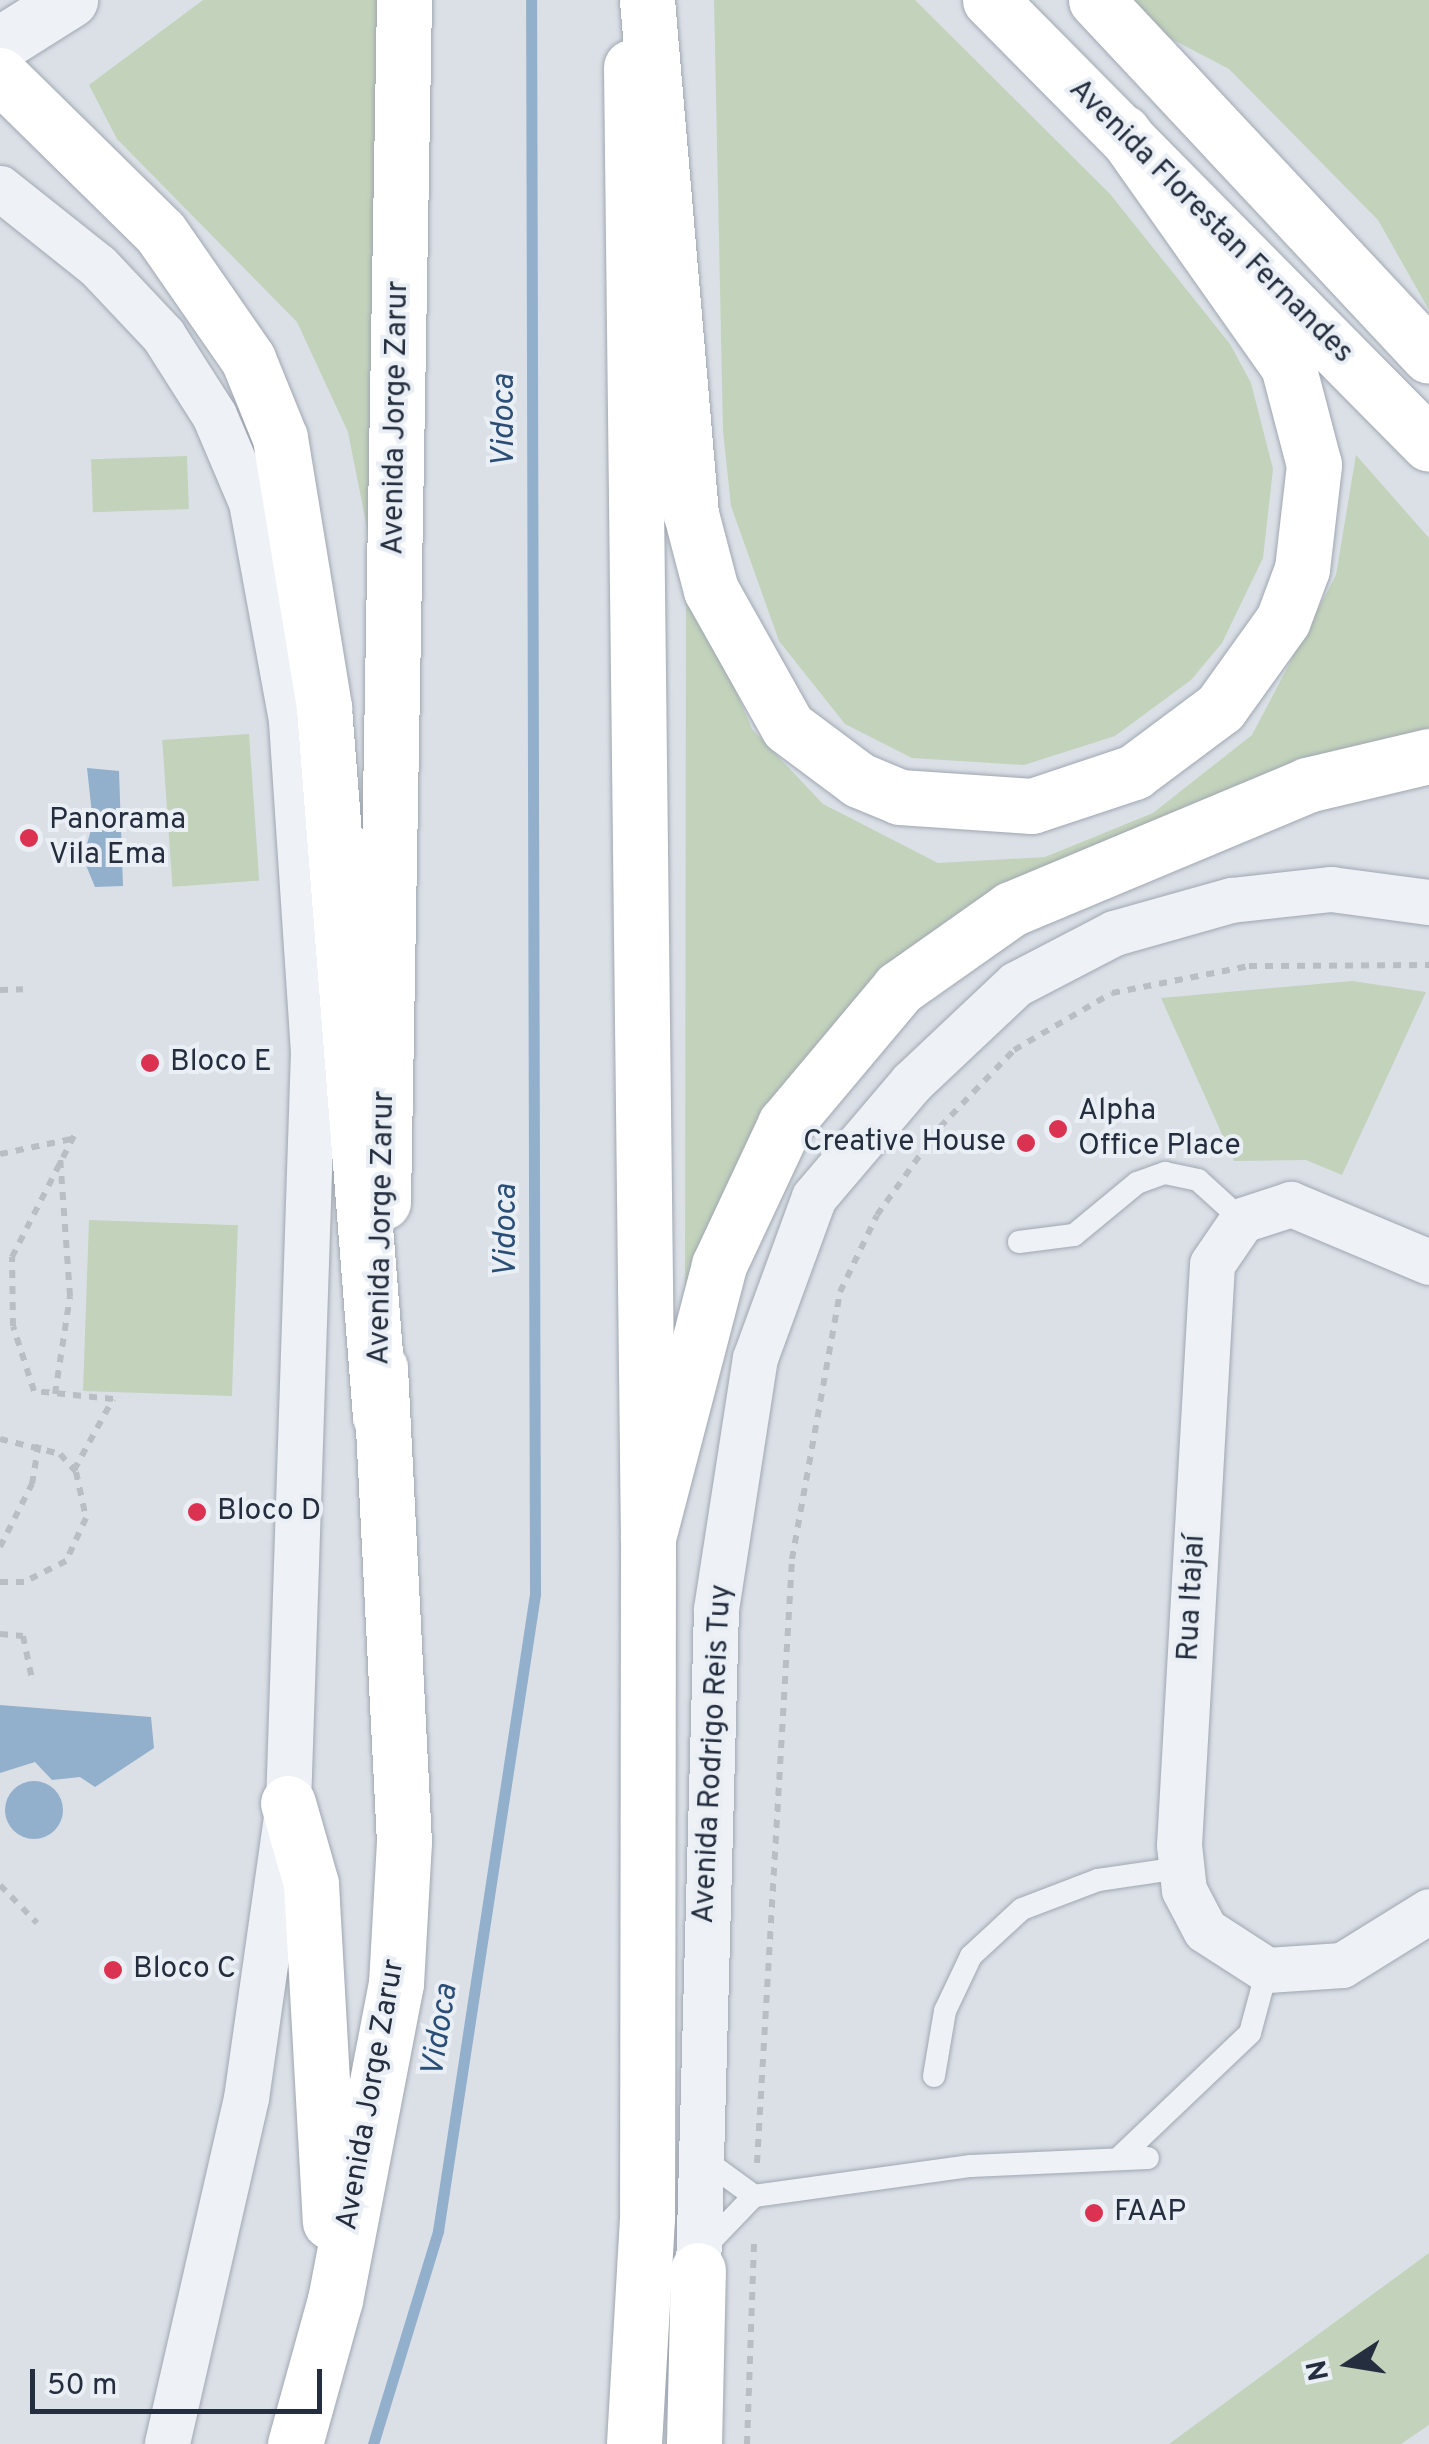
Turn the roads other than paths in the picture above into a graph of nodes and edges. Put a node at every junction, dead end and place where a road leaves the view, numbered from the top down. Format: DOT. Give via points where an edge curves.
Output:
graph roads {
  1 [pos="70,0"];
  2 [pos="404,0"];
  3 [pos="630,0"];
  4 [pos="647,0"];
  5 [pos="990,0"];
  6 [pos="1096,0"];
  7 [pos="0,44"];
  8 [pos="0,75"];
  9 [pos="1122,132"];
  10 [pos="0,188"];
  11 [pos="1429,356"];
  12 [pos="1429,444"];
  13 [pos="1429,756"];
  14 [pos="1429,902"];
  15 [pos="1242,1220"];
  16 [pos="1019,1242"];
  17 [pos="1429,1262"];
  18 [pos="380,1417"];
  19 [pos="648,1538"];
  20 [pos="288,1803"];
  21 [pos="1179,1868"];
  22 [pos="1429,1911"];
  23 [pos="1267,1970"];
  24 [pos="934,2076"];
  25 [pos="699,2152"];
  26 [pos="1122,2156"];
  27 [pos="1148,2158"];
  28 [pos="756,2186"];
  29 [pos="698,2270"];
  30 [pos="335,2300"];
  31 [pos="168,2444"];
  32 [pos="296,2444"];
  33 [pos="634,2444"];
  34 [pos="694,2444"];
  1 -- 7 [label="street"];
  2 -- 18 [label="main road, Avenida Jorge Zarur"];
  3 -- 19 [label="main road"];
  4 -- 9 [label="main road" via="690,514 712,590 788,727 859,780 900,798 1032,806 1134,772 1232,694 1283,620 1302,570 1314,465 1288,366"];
  5 -- 9 [label="main road, Avenida Florestan Fernandes"];
  6 -- 11 [label="main road, Avenida Florestan Fernandes"];
  8 -- 18 [label="main road" via="202,287 248,359 280,438 324,708"];
  9 -- 12 [label="main road, Avenida Florestan Fernandes"];
  10 -- 20 [label="street" via="98,266 163,335 244,485 272,594 291,720 313,1051"];
  13 -- 19 [label="main road" via="1307,785 1011,909 899,988 785,1124 720,1264"];
  14 -- 25 [label="street, Avenida Rodrigo Reis Tuy" via="1330,889 1232,900 1114,933 1016,984 912,1082 814,1196 754,1358 716,1609"];
  15 -- 16 [label="lane" via="1198,1180 1165,1173 1137,1182 1074,1234"];
  15 -- 17 [label="street" via="1274,1206 1308,1206"];
  15 -- 21 [label="street, Rua Itajaí" via="1212,1264"];
  18 -- 30 [label="main road, Avenida Jorge Zarur" via="404,1842 396,1984"];
  19 -- 33 [label="main road" via="648,2218"];
  20 -- 30 [label="main road" via="314,1918"];
  20 -- 31 [label="street" via="246,2098"];
  21 -- 23 [label="street, Rua Itajaí" via="1206,1930"];
  21 -- 24 [label="lane" via="1098,1880 1022,1909 972,1956 944,2011"];
  22 -- 23 [label="street" via="1342,1964"];
  23 -- 26 [label="lane" via="1250,2033"];
  25 -- 28 [label="lane" via="721,2180"];
  25 -- 29 [label="street, Avenida Rodrigo Reis Tuy"];
  26 -- 27 [label="lane"];
  26 -- 28 [label="lane"];
  28 -- 29 [label="lane" via="717,2229"];
  29 -- 34 [label="main road"];
  30 -- 32 [label="main road, Avenida Jorge Zarur"];
}
